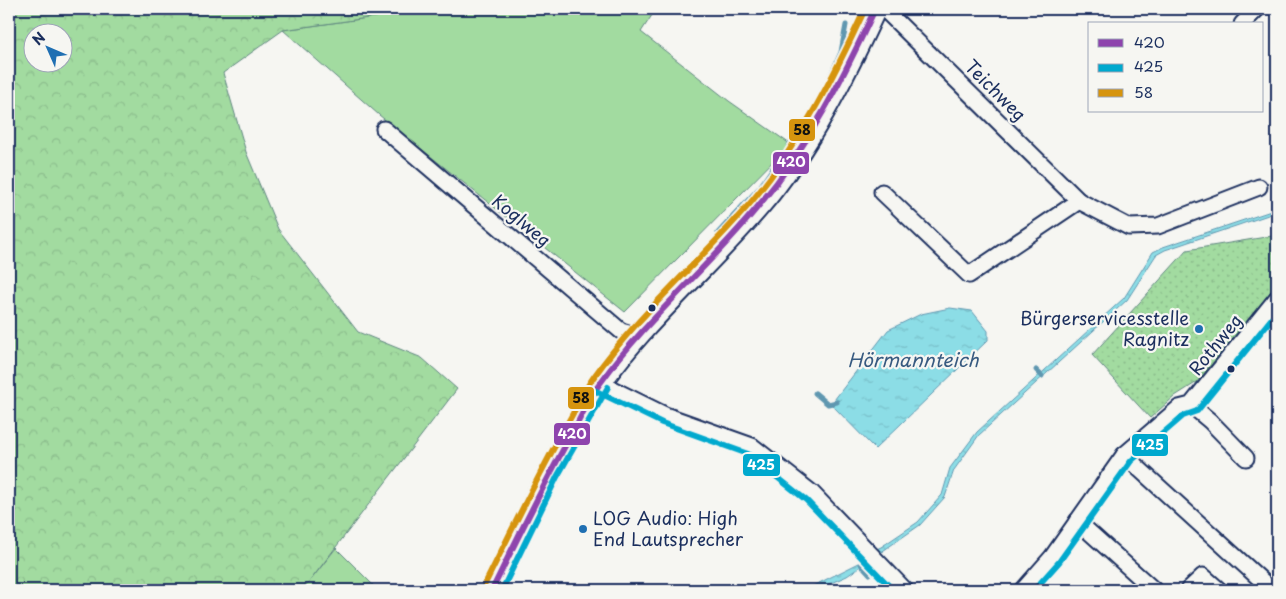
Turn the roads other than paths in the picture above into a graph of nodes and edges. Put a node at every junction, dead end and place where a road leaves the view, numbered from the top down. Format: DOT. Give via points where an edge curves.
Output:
graph roads {
  1 [pos="875,9"];
  2 [pos="884,9"];
  3 [pos="1257,9"];
  4 [pos="1244,22"];
  5 [pos="384,129"];
  6 [pos="1259,187"];
  7 [pos="882,192"];
  8 [pos="1078,201"];
  9 [pos="1277,298"];
  10 [pos="633,341"];
  11 [pos="600,383"];
  12 [pos="1185,407"];
  13 [pos="1124,455"];
  14 [pos="1246,458"];
  15 [pos="1077,521"];
  16 [pos="492,590"];
  17 [pos="905,590"];
  18 [pos="1023,590"];
  19 [pos="1154,590"];
  20 [pos="1188,590"];
  21 [pos="1219,590"];
  22 [pos="1272,590"];
  1 -- 10 [label="main road" via="825,111 792,162 731,238"];
  2 -- 8 [label="street, Teichweg"];
  3 -- 4 [label="street"];
  5 -- 10 [label="street, Koglweg" via="621,331 628,333"];
  6 -- 8 [label="street, Teichweg" via="1158,226 1129,226"];
  7 -- 8 [label="street" via="969,275"];
  9 -- 12 [label="street, Rothweg"];
  10 -- 11 [label="main road"];
  11 -- 16 [label="main road" via="549,473"];
  11 -- 17 [label="street" via="665,415 752,446 812,492"];
  12 -- 13 [label="street, Rothweg"];
  12 -- 14 [label="street" via="1210,421"];
  13 -- 15 [label="street, Rothweg"];
  13 -- 22 [label="street"];
  15 -- 18 [label="street, Rothweg"];
  15 -- 19 [label="street"];
  20 -- 21 [label="street" via="1203,576"];
}
